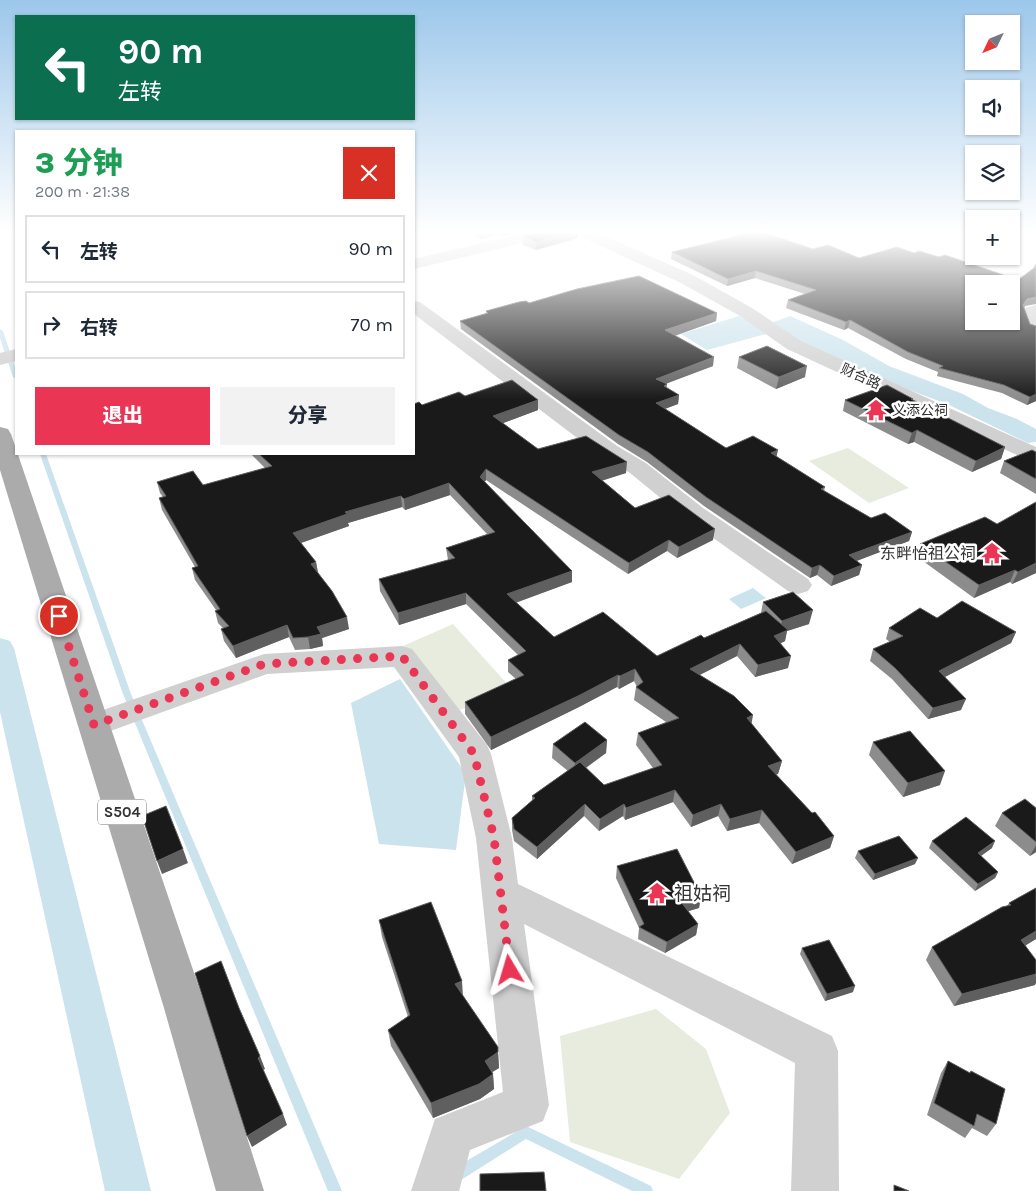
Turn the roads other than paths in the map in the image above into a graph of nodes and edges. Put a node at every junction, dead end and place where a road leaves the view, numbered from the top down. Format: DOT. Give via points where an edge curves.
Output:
graph roads {
  1 [pos="704,289"];
  2 [pos="415,307"];
  3 [pos="1036,310"];
  4 [pos="1036,327"];
  5 [pos="15,355"];
  6 [pos="0,359"];
  7 [pos="0,434"];
  8 [pos="1036,455"];
  9 [pos="798,585"];
  10 [pos="104,721"];
  11 [pos="500,893"];
  12 [pos="439,1179"];
  13 [pos="240,1191"];
  14 [pos="816,1191"];
  1 -- 8 [label="street, 财合路" via="794,345"];
  2 -- 9 [label="street" via="609,451 638,468 694,513"];
  3 -- 4 [label="street" via="1031,312"];
  5 -- 6 [label="street"];
  7 -- 10 [label="main road, S504"];
  10 -- 11 [label="street" via="264,664 402,656 474,754 494,838"];
  10 -- 13 [label="main road, S504"];
  11 -- 12 [label="street" via="527,1105 451,1135"];
  11 -- 14 [label="street" via="817,1051"];
}
